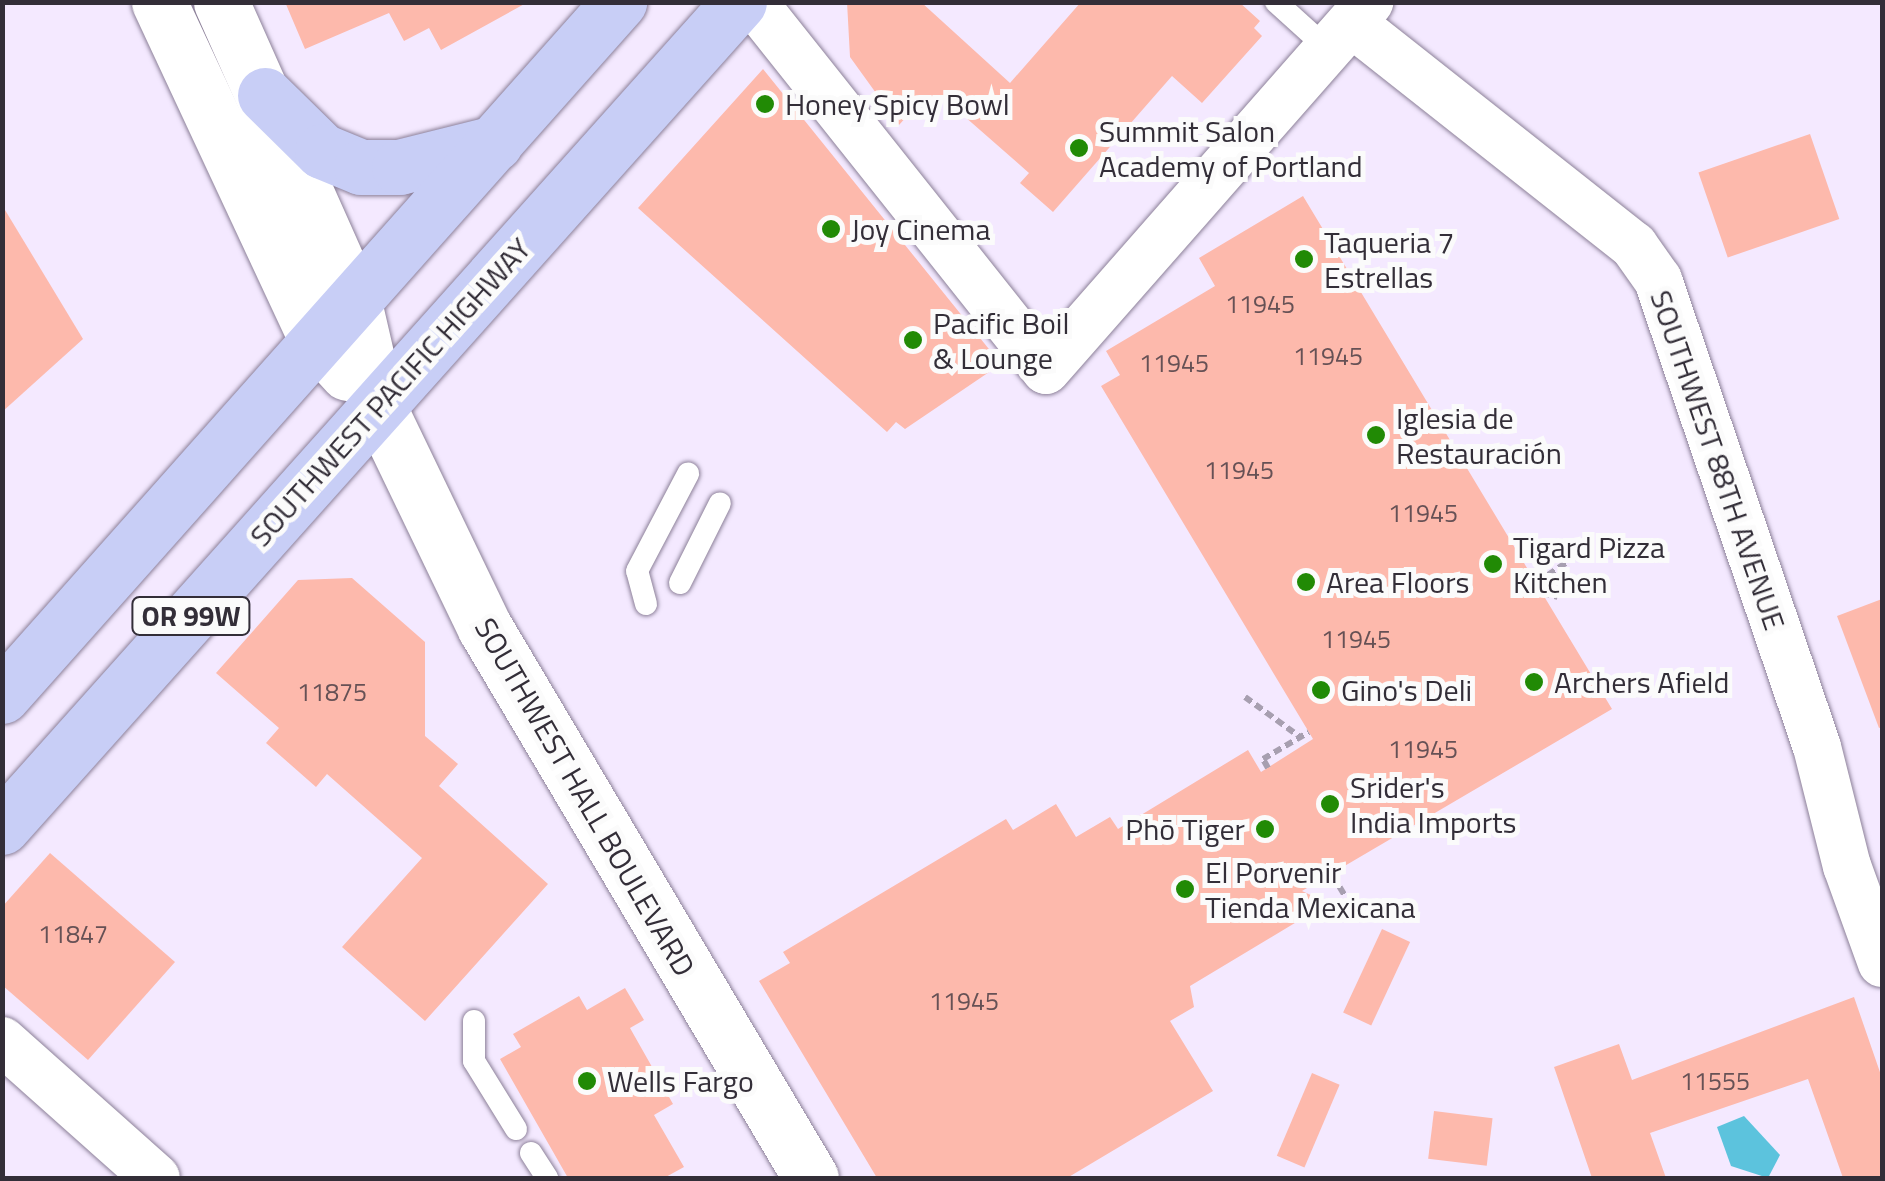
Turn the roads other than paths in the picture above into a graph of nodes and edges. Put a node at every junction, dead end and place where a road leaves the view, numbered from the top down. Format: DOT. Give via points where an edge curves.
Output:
graph roads {
  1 [pos="159,2"];
  2 [pos="220,2"];
  3 [pos="619,2"];
  4 [pos="739,2"];
  5 [pos="753,2"];
  6 [pos="1276,2"];
  7 [pos="1350,25"];
  8 [pos="265,94"];
  9 [pos="495,143"];
  10 [pos="353,298"];
  11 [pos="316,339"];
  12 [pos="378,406"];
  13 [pos="688,474"];
  14 [pos="720,503"];
  15 [pos="680,583"];
  16 [pos="646,604"];
  17 [pos="2,696"];
  18 [pos="2,827"];
  19 [pos="1882,963"];
  20 [pos="474,1021"];
  21 [pos="2,1040"];
  22 [pos="516,1129"];
  23 [pos="531,1153"];
  24 [pos="156,1178"];
  25 [pos="546,1178"];
  26 [pos="811,1178"];
  1 -- 11 [label="main road, SOUTHWEST HALL BOULEVARD"];
  2 -- 8 [label="main road, SOUTHWEST HALL BOULEVARD"];
  3 -- 9 [label="highway, OR 99W"];
  4 -- 12 [label="highway, SOUTHWEST PACIFIC HIGHWAY / OR 99W"];
  5 -- 7 [label="street" via="1046,370"];
  6 -- 7 [label="lane"];
  7 -- 19 [label="street, SOUTHWEST 88TH AVENUE" via="1634,246 1658,280 1817,747 1847,866"];
  8 -- 9 [label="highway" via="322,152 361,167 399,167"];
  8 -- 10 [label="main road, SOUTHWEST HALL BOULEVARD"];
  9 -- 10 [label="highway, OR 99W"];
  10 -- 11 [label="highway, OR 99W"];
  10 -- 12 [label="main road, SOUTHWEST HALL BOULEVARD"];
  11 -- 12 [label="main road, SOUTHWEST HALL BOULEVARD"];
  11 -- 17 [label="highway, OR 99W"];
  12 -- 18 [label="highway, SOUTHWEST PACIFIC HIGHWAY / OR 99W"];
  12 -- 26 [label="main road, SOUTHWEST HALL BOULEVARD" via="485,628"];
  13 -- 16 [label="lane" via="637,572"];
  14 -- 15 [label="lane"];
  20 -- 22 [label="lane" via="474,1061"];
  21 -- 24 [label="street"];
  23 -- 25 [label="lane"];
}
